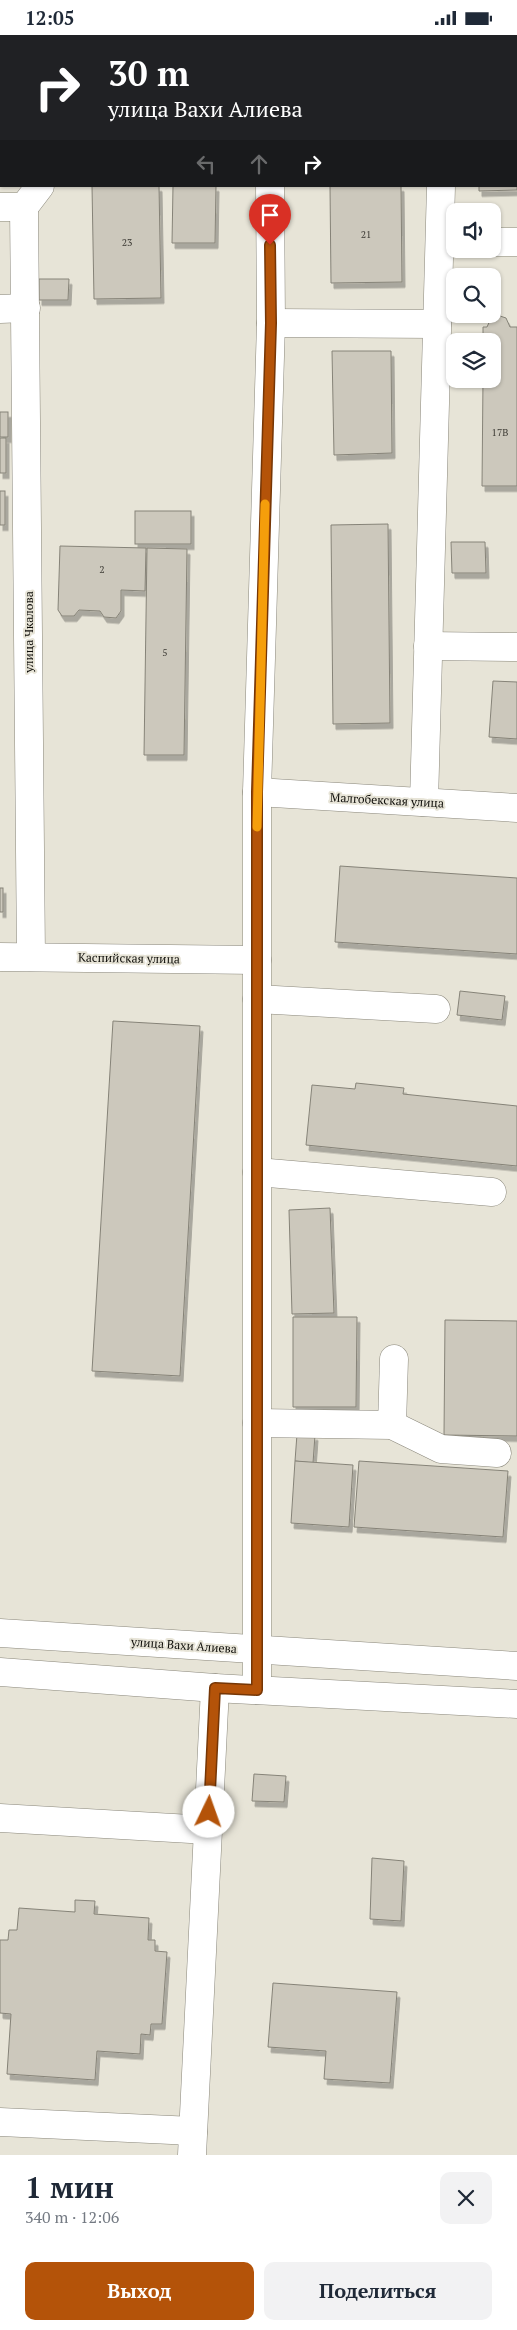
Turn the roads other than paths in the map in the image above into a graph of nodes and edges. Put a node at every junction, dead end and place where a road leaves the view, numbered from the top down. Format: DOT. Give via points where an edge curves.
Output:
graph roads {
  1 [pos="270,187"];
  2 [pos="442,187"];
  3 [pos="22,200"];
  4 [pos="446,231"];
  5 [pos="501,242"];
  6 [pos="517,242"];
  7 [pos="446,250"];
  8 [pos="13,308"];
  9 [pos="271,323"];
  10 [pos="437,324"];
  11 [pos="428,646"];
  12 [pos="517,647"];
  13 [pos="257,792"];
  14 [pos="424,802"];
  15 [pos="517,807"];
  16 [pos="0,957"];
  17 [pos="31,957"];
  18 [pos="258,960"];
  19 [pos="257,999"];
  20 [pos="436,1009"];
  21 [pos="257,1172"];
  22 [pos="492,1192"];
  23 [pos="394,1359"];
  24 [pos="257,1423"];
  25 [pos="392,1425"];
  26 [pos="497,1453"];
  27 [pos="0,1633"];
  28 [pos="257,1649"];
  29 [pos="517,1666"];
  30 [pos="0,1672"];
  31 [pos="215,1688"];
  32 [pos="257,1690"];
  33 [pos="517,1704"];
  34 [pos="0,1818"];
  35 [pos="208,1830"];
  36 [pos="0,2122"];
  37 [pos="193,2143"];
  1 -- 9 [label="street"];
  2 -- 4 [label="street"];
  3 -- 8 [label="street, улица Чкалова"];
  5 -- 6 [label="street"];
  7 -- 10 [label="street"];
  8 -- 17 [label="street, улица Чкалова"];
  9 -- 10 [label="street"];
  9 -- 13 [label="street"];
  10 -- 11 [label="street"];
  11 -- 12 [label="street"];
  11 -- 14 [label="street"];
  13 -- 14 [label="street, Малгобекская улица"];
  13 -- 18 [label="street"];
  14 -- 15 [label="street, Малгобекская улица"];
  16 -- 17 [label="street, Каспийская улица"];
  17 -- 18 [label="street, Каспийская улица"];
  18 -- 19 [label="street"];
  19 -- 20 [label="street"];
  19 -- 21 [label="street"];
  21 -- 22 [label="street"];
  21 -- 24 [label="street"];
  23 -- 25 [label="street"];
  24 -- 25 [label="street"];
  24 -- 28 [label="street"];
  25 -- 26 [label="street" via="441,1449"];
  27 -- 28 [label="street, улица Вахи Алиева"];
  28 -- 29 [label="street, улица Вахи Алиева"];
  28 -- 32 [label="street"];
  30 -- 31 [label="street"];
  31 -- 32 [label="street"];
  31 -- 35 [label="street"];
  32 -- 33 [label="street"];
  34 -- 35 [label="street"];
  35 -- 37 [label="street"];
  36 -- 37 [label="street"];
}
